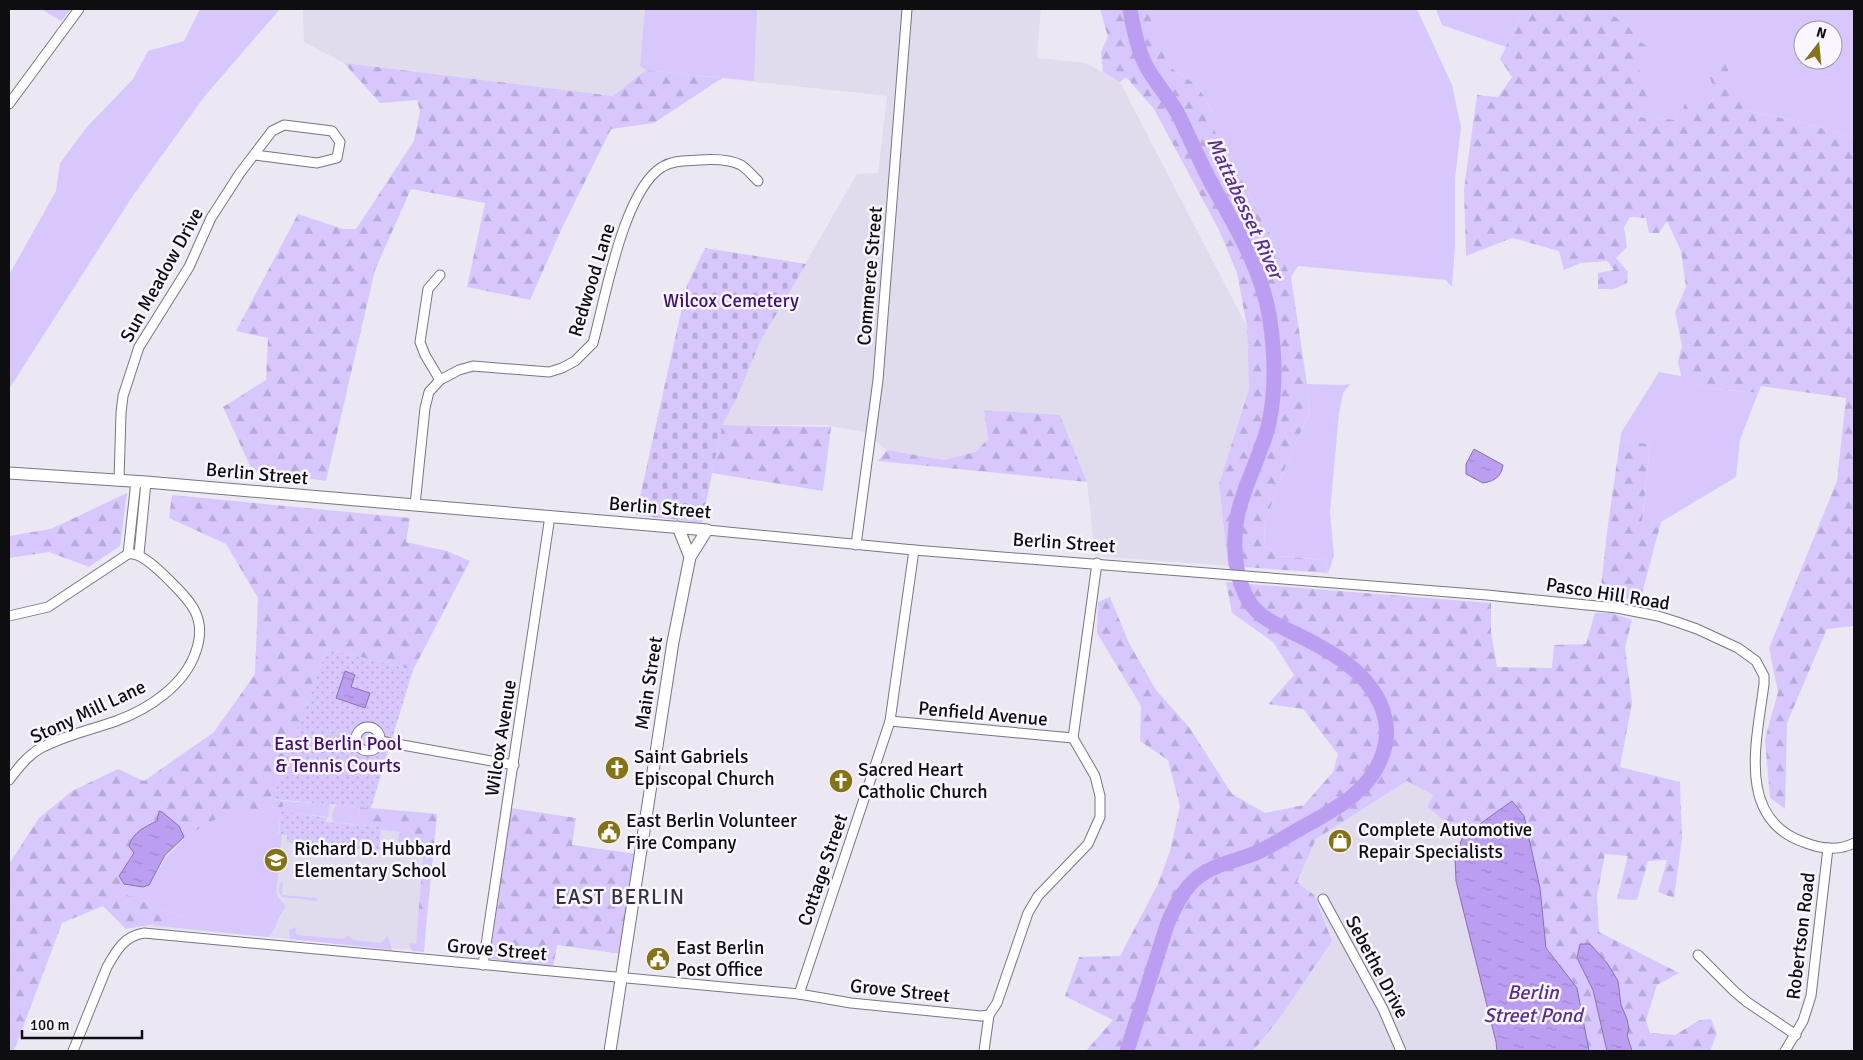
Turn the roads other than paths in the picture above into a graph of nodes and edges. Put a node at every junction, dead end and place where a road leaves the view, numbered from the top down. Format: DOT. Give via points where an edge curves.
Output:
graph roads {
  1 [pos="79,9"];
  2 [pos="907,9"];
  3 [pos="9,104"];
  4 [pos="255,155"];
  5 [pos="758,181"];
  6 [pos="440,275"];
  7 [pos="440,380"];
  8 [pos="9,473"];
  9 [pos="119,480"];
  10 [pos="141,482"];
  11 [pos="415,505"];
  12 [pos="550,516"];
  13 [pos="678,527"];
  14 [pos="707,530"];
  15 [pos="856,545"];
  16 [pos="914,550"];
  17 [pos="128,554"];
  18 [pos="138,554"];
  19 [pos="690,557"];
  20 [pos="1097,563"];
  21 [pos="1309,581"];
  22 [pos="9,616"];
  23 [pos="890,722"];
  24 [pos="1073,738"];
  25 [pos="380,741"];
  26 [pos="514,765"];
  27 [pos="9,780"];
  28 [pos="1854,843"];
  29 [pos="1828,848"];
  30 [pos="1323,898"];
  31 [pos="1698,955"];
  32 [pos="483,965"];
  33 [pos="620,978"];
  34 [pos="799,994"];
  35 [pos="989,1015"];
  36 [pos="1796,1035"];
  37 [pos="73,1051"];
  38 [pos="610,1051"];
  39 [pos="984,1051"];
  40 [pos="1401,1051"];
  41 [pos="1785,1051"];
  1 -- 3 [label="street"];
  2 -- 15 [label="street, Commerce Street" via="878,380"];
  4 -- 4 [label="street, Sun Meadow Drive" via="317,163 337,158 340,142 332,131 284,125 272,131"];
  4 -- 9 [label="street, Sun Meadow Drive" via="211,218 189,267 138,347 121,413"];
  5 -- 7 [label="street, Redwood Lane" via="742,166 725,161 676,161 662,168 648,179 625,225 593,343 584,353 575,361 549,372 473,366"];
  6 -- 7 [label="street" via="428,290 420,342"];
  7 -- 11 [label="street" via="429,392 425,408"];
  8 -- 9 [label="street, Berlin Street"];
  9 -- 10 [label="street, Berlin Street"];
  10 -- 11 [label="street, Berlin Street"];
  10 -- 17 [label="street"];
  10 -- 18 [label="street"];
  11 -- 12 [label="street, Berlin Street"];
  12 -- 13 [label="street, Berlin Street"];
  12 -- 26 [label="street, Wilcox Avenue"];
  13 -- 14 [label="street, Berlin Street"];
  13 -- 19 [label="street"];
  14 -- 15 [label="street, Berlin Street"];
  14 -- 19 [label="street, Main Street"];
  15 -- 16 [label="street, Berlin Street"];
  16 -- 20 [label="street, Berlin Street"];
  16 -- 23 [label="street, Cottage Street"];
  17 -- 18 [label="street"];
  17 -- 22 [label="street" via="48,606"];
  18 -- 27 [label="street, Stony Mill Lane" via="165,575 196,610 200,638 192,663 175,686 146,708 40,748 21,764"];
  19 -- 33 [label="street, Main Street" via="673,642"];
  20 -- 21 [label="street, Berlin Street"];
  20 -- 24 [label="street"];
  21 -- 29 [label="street, Pasco Hill Road" via="1617,608 1678,622 1738,648 1756,660 1764,676 1755,770 1758,796 1770,818 1788,835"];
  23 -- 24 [label="street, Penfield Avenue"];
  23 -- 34 [label="street, Cottage Street"];
  24 -- 35 [label="street" via="1098,786 1101,806 1097,826 1085,848 1044,890 1028,913 997,1003"];
  25 -- 26 [label="street"];
  26 -- 32 [label="street, Wilcox Avenue"];
  28 -- 29 [label="street, Pasco Hill Road"];
  29 -- 36 [label="street, Robertson Road" via="1811,996"];
  30 -- 40 [label="street, Sebethe Drive"];
  31 -- 36 [label="street" via="1734,992"];
  32 -- 33 [label="street, Grove Street"];
  32 -- 37 [label="street, Grove Street" via="136,934 120,945 107,967"];
  33 -- 34 [label="street, Grove Street"];
  33 -- 38 [label="street, Main Street"];
  34 -- 35 [label="street, Grove Street" via="851,1003"];
  35 -- 39 [label="street"];
  36 -- 41 [label="street, Robertson Road"];
}
